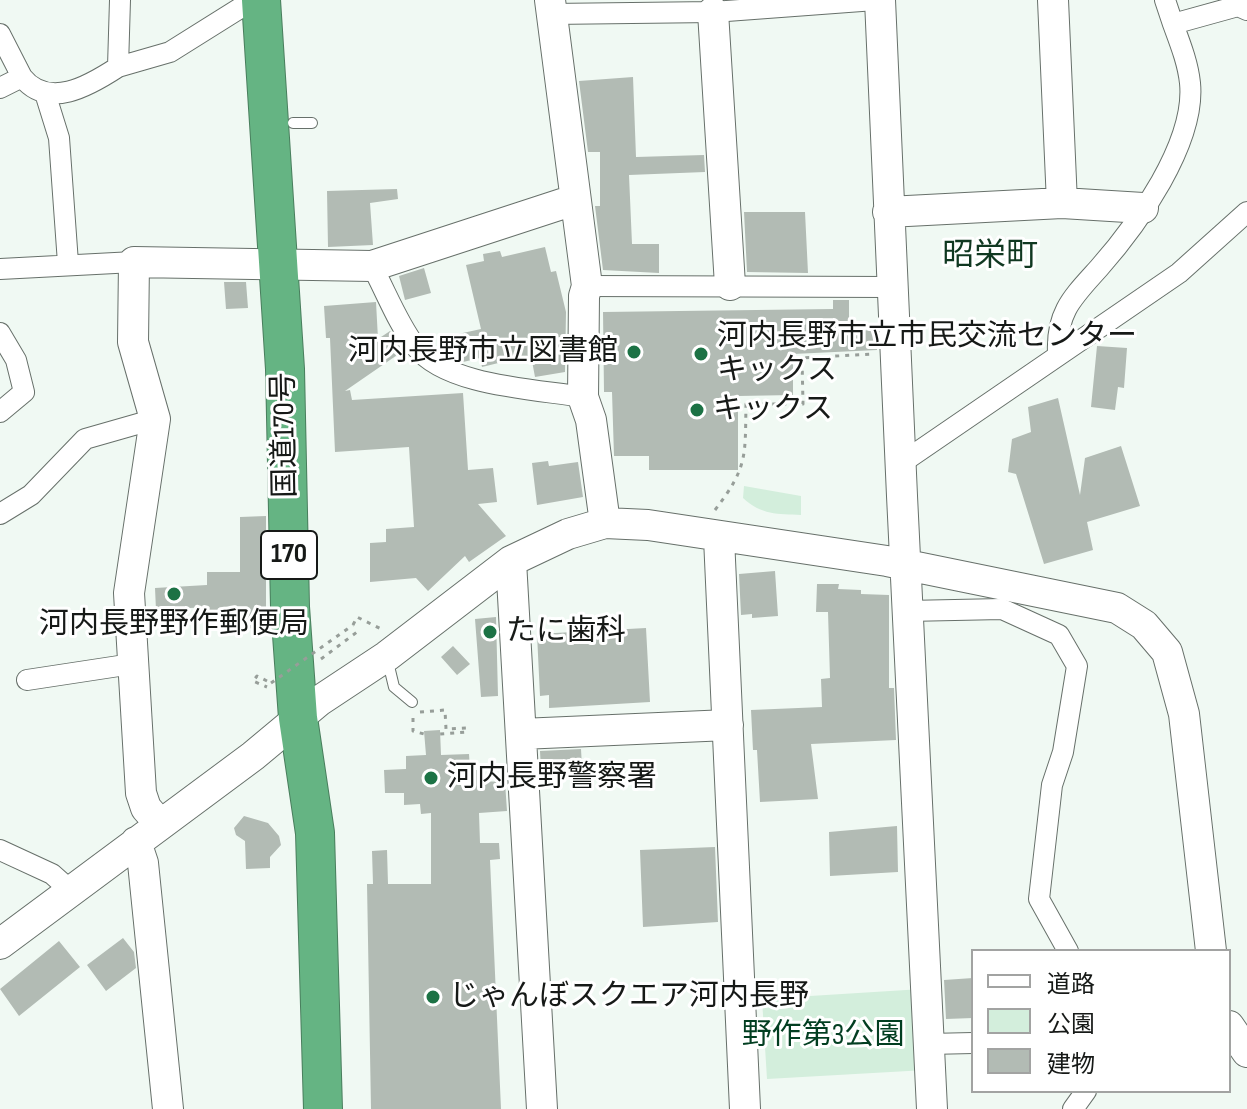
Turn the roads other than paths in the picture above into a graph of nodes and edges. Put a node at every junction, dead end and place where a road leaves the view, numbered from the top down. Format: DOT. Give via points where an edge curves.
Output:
graph roads {
  1 [pos="120,0"];
  2 [pos="253,0"];
  3 [pos="261,0"];
  4 [pos="285,0"];
  5 [pos="877,0"];
  6 [pos="1053,0"];
  7 [pos="1165,0"];
  8 [pos="550,7"];
  9 [pos="1247,10"];
  10 [pos="713,12"];
  11 [pos="1173,24"];
  12 [pos="0,34"];
  13 [pos="118,67"];
  14 [pos="22,77"];
  15 [pos="0,88"];
  16 [pos="45,93"];
  17 [pos="574,200"];
  18 [pos="1062,203"];
  19 [pos="1143,208"];
  20 [pos="888,212"];
  21 [pos="1247,212"];
  22 [pos="134,262"];
  23 [pos="68,263"];
  24 [pos="287,264"];
  25 [pos="372,266"];
  26 [pos="0,269"];
  27 [pos="730,285"];
  28 [pos="587,286"];
  29 [pos="891,287"];
  30 [pos="0,333"];
  31 [pos="1058,353"];
  32 [pos="583,397"];
  33 [pos="0,412"];
  34 [pos="155,419"];
  35 [pos="903,462"];
  36 [pos="0,514"];
  37 [pos="605,523"];
  38 [pos="714,527"];
  39 [pos="511,561"];
  40 [pos="903,564"];
  41 [pos="907,611"];
  42 [pos="384,642"];
  43 [pos="132,664"];
  44 [pos="27,680"];
  45 [pos="298,704"];
  46 [pos="412,708"];
  47 [pos="728,725"];
  48 [pos="521,734"];
  49 [pos="148,833"];
  50 [pos="0,850"];
  51 [pos="70,890"];
  52 [pos="0,944"];
  53 [pos="1067,949"];
  54 [pos="1211,949"];
  55 [pos="1231,1029"];
  56 [pos="971,1043"];
  57 [pos="929,1044"];
  58 [pos="1247,1052"];
  59 [pos="168,1109"];
  60 [pos="323,1109"];
  61 [pos="342,1109"];
  62 [pos="542,1109"];
  63 [pos="745,1109"];
  64 [pos="932,1109"];
  1 -- 13 [label="street"];
  2 -- 13 [label="street" via="170,52"];
  3 -- 24 [label="highway, 国道170号 / 170"];
  4 -- 24 [label="highway, 国道170号 / 170" via="302,123"];
  5 -- 10 [label="street"];
  5 -- 20 [label="street"];
  6 -- 18 [label="street"];
  7 -- 11 [label="street"];
  8 -- 10 [label="street"];
  8 -- 17 [label="street"];
  9 -- 11 [label="street" via="1238,6"];
  10 -- 27 [label="street"];
  11 -- 19 [label="street" via="1190,85 1188,114 1181,143"];
  12 -- 14 [label="street"];
  13 -- 16 [label="street" via="72,91"];
  14 -- 15 [label="street"];
  14 -- 16 [label="street"];
  16 -- 23 [label="street" via="59,138"];
  17 -- 25 [label="street"];
  17 -- 28 [label="street"];
  18 -- 19 [label="street"];
  18 -- 20 [label="street"];
  19 -- 31 [label="street" via="1077,292 1057,329"];
  20 -- 29 [label="street"];
  21 -- 31 [label="street" via="1179,273"];
  22 -- 23 [label="street"];
  22 -- 24 [label="street"];
  22 -- 34 [label="street" via="133,342"];
  23 -- 26 [label="street"];
  24 -- 25 [label="street"];
  24 -- 45 [label="highway, 国道170号 / 170" via="307,380"];
  25 -- 32 [label="street" via="415,347 437,368"];
  27 -- 28 [label="street"];
  27 -- 29 [label="street"];
  28 -- 32 [label="street"];
  29 -- 35 [label="street"];
  30 -- 33 [label="street" via="16,360 24,392"];
  31 -- 35 [label="street"];
  32 -- 37 [label="street"];
  34 -- 36 [label="street" via="85,439 31,495"];
  34 -- 43 [label="street" via="129,593"];
  35 -- 40 [label="street"];
  37 -- 38 [label="street"];
  37 -- 39 [label="street"];
  38 -- 40 [label="street"];
  38 -- 47 [label="street"];
  39 -- 42 [label="street"];
  39 -- 48 [label="street"];
  40 -- 41 [label="street"];
  40 -- 54 [label="street" via="1117,608 1144,625 1167,652 1184,714"];
  41 -- 53 [label="street" via="1002,609 1059,635 1077,666 1052,785 1039,899"];
  41 -- 57 [label="street"];
  42 -- 45 [label="street"];
  42 -- 46 [label="lane" via="394,687"];
  43 -- 44 [label="street"];
  43 -- 49 [label="street"];
  45 -- 49 [label="street" via="253,756"];
  45 -- 60 [label="highway, 国道170号 / 170" via="315,833"];
  45 -- 61 [label="highway, 国道170号 / 170" via="336,944"];
  47 -- 48 [label="street"];
  47 -- 63 [label="street"];
  48 -- 62 [label="street"];
  49 -- 51 [label="street"];
  49 -- 59 [label="street" via="143,863"];
  50 -- 51 [label="street" via="52,874"];
  51 -- 52 [label="street"];
  55 -- 58 [label="street"];
  56 -- 57 [label="street"];
  57 -- 64 [label="street"];
}
